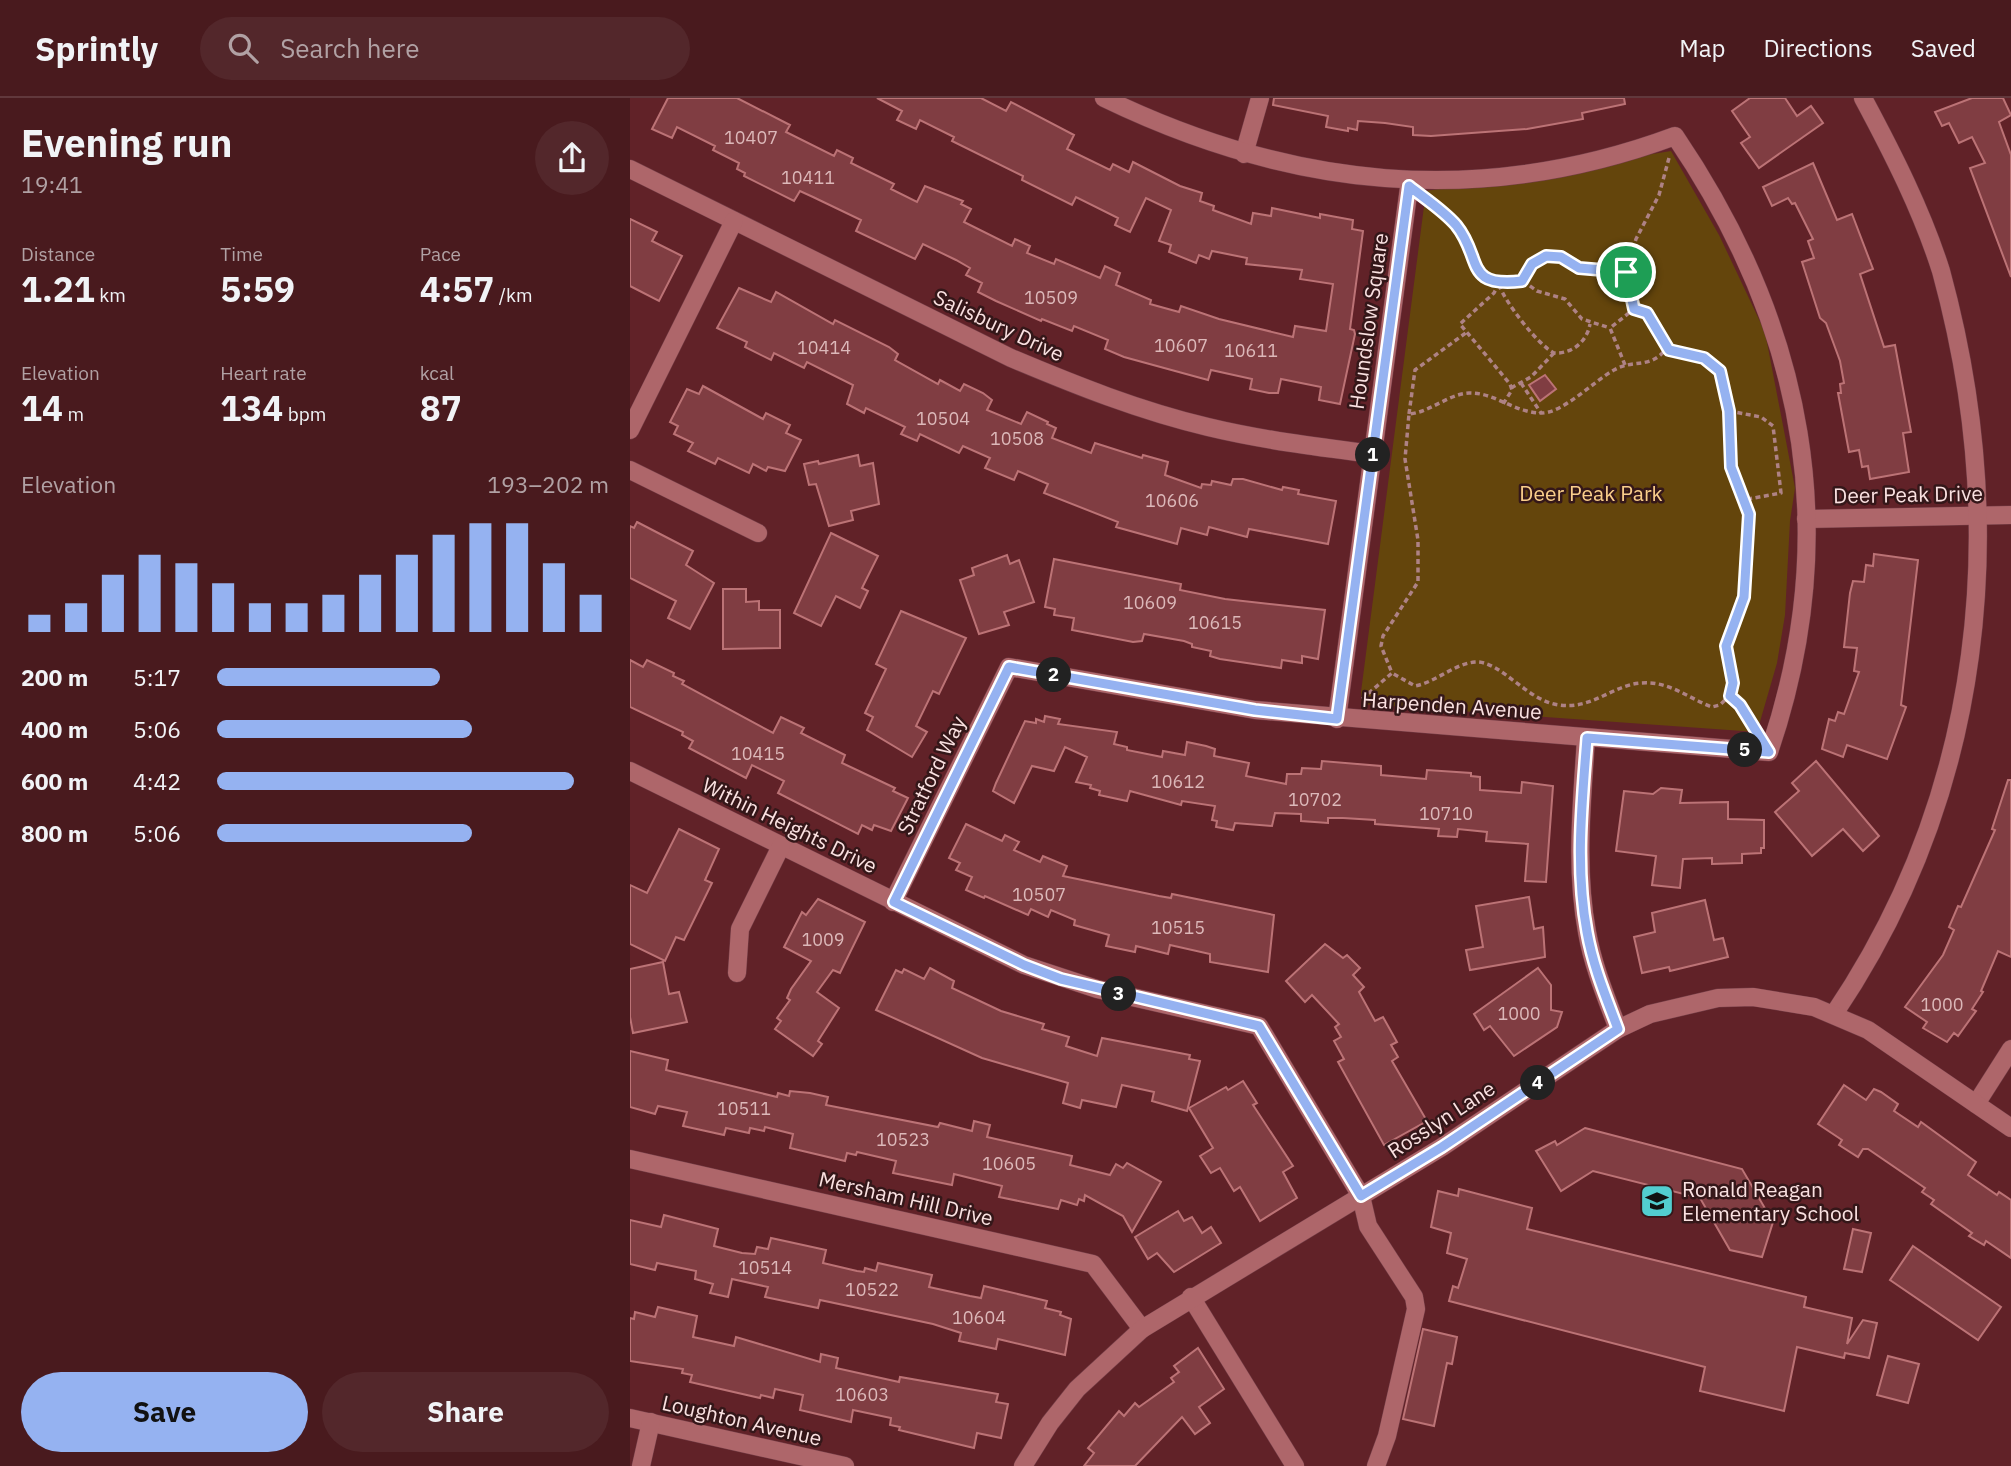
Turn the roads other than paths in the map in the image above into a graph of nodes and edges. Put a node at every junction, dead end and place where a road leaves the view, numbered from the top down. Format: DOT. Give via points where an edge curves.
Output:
graph roads {
  1 [pos="1104,98"];
  2 [pos="1260,98"];
  3 [pos="1863,98"];
  4 [pos="1244,155"];
  5 [pos="630,169"];
  6 [pos="1410,183"];
  7 [pos="734,221"];
  8 [pos="630,430"];
  9 [pos="1373,454"];
  10 [pos="630,470"];
  11 [pos="1983,515"];
  12 [pos="2011,515"];
  13 [pos="1806,519"];
  14 [pos="758,533"];
  15 [pos="1009,667"];
  16 [pos="1337,719"];
  17 [pos="1587,738"];
  18 [pos="630,771"];
  19 [pos="781,846"];
  20 [pos="894,902"];
  21 [pos="737,973"];
  22 [pos="1834,1014"];
  23 [pos="1618,1029"];
  24 [pos="2011,1049"];
  25 [pos="1976,1104"];
  26 [pos="2011,1128"];
  27 [pos="630,1160"];
  28 [pos="1361,1196"];
  29 [pos="1191,1297"];
  30 [pos="1142,1329"];
  31 [pos="630,1418"];
  32 [pos="651,1422"];
  33 [pos="641,1466"];
  34 [pos="845,1466"];
  35 [pos="1023,1466"];
  36 [pos="1295,1466"];
  37 [pos="1376,1466"];
  1 -- 4 [label="street"];
  2 -- 4 [label="street"];
  3 -- 11 [label="street" via="1921,215 1954,316 1978,443"];
  4 -- 6 [label="street"];
  5 -- 7 [label="street, Salisbury Drive"];
  6 -- 9 [label="street, Houndslow Square"];
  6 -- 13 [label="street" via="1555,169 1675,136 1736,234 1775,331 1799,433"];
  7 -- 8 [label="street"];
  7 -- 9 [label="street, Salisbury Drive" via="1075,385 1209,427"];
  9 -- 16 [label="street, Houndslow Square"];
  10 -- 14 [label="street"];
  11 -- 12 [label="street, Deer Peak Drive"];
  11 -- 13 [label="street, Deer Peak Drive"];
  11 -- 22 [label="street" via="1983,602 1976,660 1950,775 1908,885"];
  13 -- 17 [label="street, Harpenden Avenue" via="1800,623 1790,680 1769,752"];
  15 -- 16 [label="street, Harpenden Avenue" via="1255,710"];
  15 -- 20 [label="street, Stratford Way"];
  16 -- 17 [label="street, Harpenden Avenue"];
  17 -- 23 [label="street" via="1581,890 1598,976"];
  18 -- 19 [label="street, Within Heights Drive"];
  19 -- 20 [label="street, Within Heights Drive"];
  19 -- 21 [label="street" via="740,929"];
  20 -- 28 [label="street, Within Heights Drive" via="1061,979 1259,1026"];
  22 -- 23 [label="street, Rosslyn Lane" via="1784,1000 1718,998 1650,1014"];
  22 -- 25 [label="street, Rosslyn Lane" via="1868,1030"];
  23 -- 28 [label="street, Rosslyn Lane"];
  24 -- 25 [label="street"];
  25 -- 26 [label="street, Rosslyn Lane"];
  27 -- 30 [label="street, Mersham Hill Drive" via="1093,1264"];
  28 -- 29 [label="street, Rosslyn Lane"];
  28 -- 37 [label="street, Within Heights Drive" via="1368,1226 1414,1297 1416,1309 1394,1410"];
  29 -- 30 [label="street, Rosslyn Lane"];
  29 -- 36 [label="street"];
  30 -- 35 [label="street, Rosslyn Lane" via="1077,1389"];
  31 -- 32 [label="street, Loughton Avenue"];
  32 -- 33 [label="street"];
  32 -- 34 [label="street, Loughton Avenue"];
}
